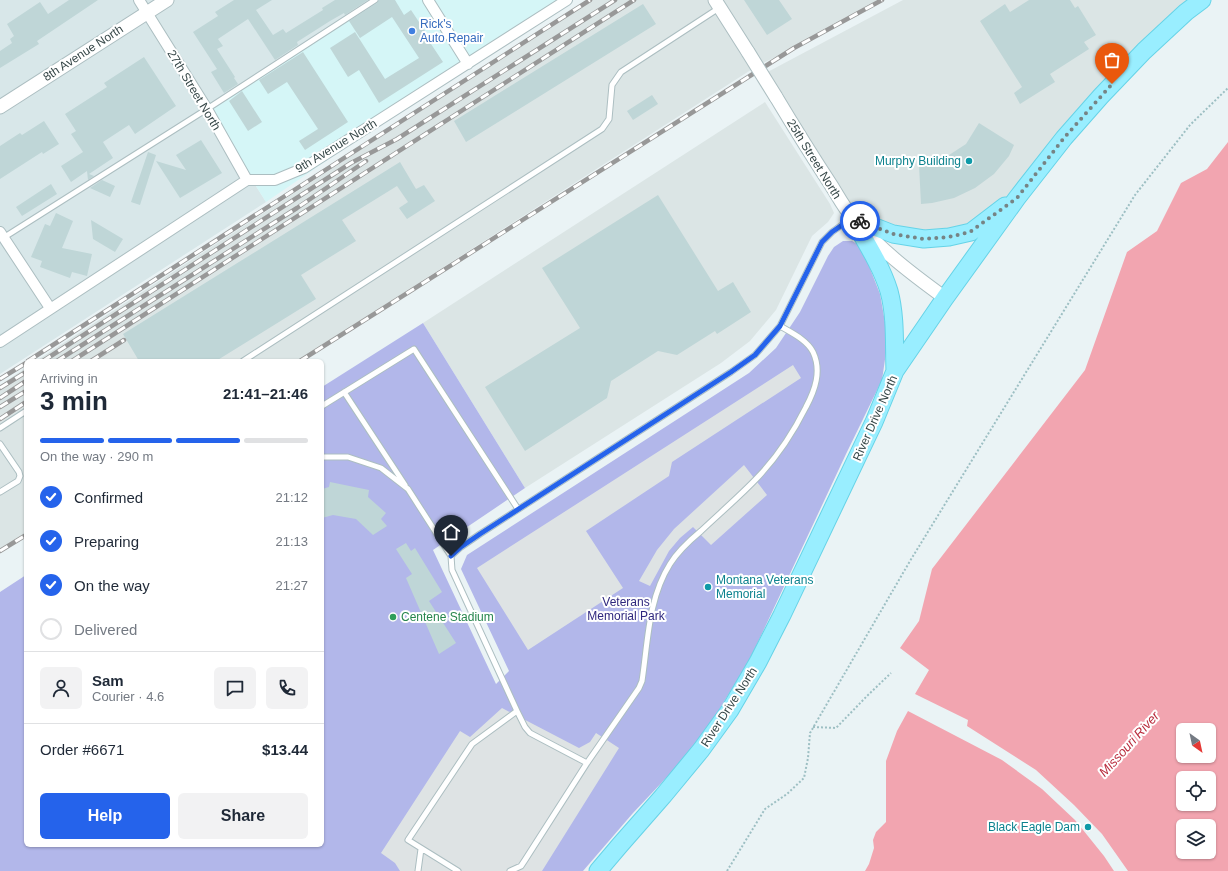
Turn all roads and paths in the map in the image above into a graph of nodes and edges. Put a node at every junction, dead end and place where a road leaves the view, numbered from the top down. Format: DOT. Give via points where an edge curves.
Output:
graph roads {
  1 [pos="139,0"];
  2 [pos="166,0"];
  3 [pos="374,0"];
  4 [pos="428,0"];
  5 [pos="567,0"];
  6 [pos="1202,0"];
  7 [pos="717,4"];
  8 [pos="147,12"];
  9 [pos="468,64"];
  10 [pos="1228,88"];
  11 [pos="0,106"];
  12 [pos="207,109"];
  13 [pos="248,180"];
  14 [pos="1017,198"];
  15 [pos="852,218"];
  16 [pos="1,236"];
  17 [pos="944,298"];
  18 [pos="50,308"];
  19 [pos="780,326"];
  20 [pos="0,342"];
  21 [pos="246,359"];
  22 [pos="896,371"];
  23 [pos="344,392"];
  24 [pos="324,405"];
  25 [pos="24,412"];
  26 [pos="0,428"];
  27 [pos="1,447"];
  28 [pos="324,458"];
  29 [pos="408,490"];
  30 [pos="0,492"];
  31 [pos="518,510"];
  32 [pos="451,556"];
  33 [pos="891,674"];
  34 [pos="517,711"];
  35 [pos="813,728"];
  36 [pos="587,763"];
  37 [pos="422,849"];
  38 [pos="418,871"];
  39 [pos="458,871"];
  40 [pos="510,871"];
  41 [pos="598,871"];
  42 [pos="727,871"];
  1 -- 8 [label="street, 27th Street North"];
  2 -- 8 [label="street, 8th Avenue North"];
  3 -- 12 [label="lane"];
  4 -- 9 [label="street"];
  5 -- 9 [label="street, 9th Avenue North"];
  6 -- 14 [label="main road, River Drive North" via="1144,51 1101,96"];
  7 -- 15 [label="street, 25th Street North, bridge"];
  7 -- 21 [label="lane" via="621,72 612,86 609,119 602,129"];
  8 -- 11 [label="street, 8th Avenue North"];
  8 -- 12 [label="street, 27th Street North"];
  9 -- 13 [label="street, 9th Avenue North" via="304,168 275,180"];
  10 -- 35 [label="path" via="1190,125 1135,195 910,561"];
  12 -- 13 [label="street, 27th Street North"];
  12 -- 16 [label="lane"];
  13 -- 18 [label="street"];
  14 -- 15 [label="main road" via="970,232 949,237 924,239 893,234"];
  14 -- 17 [label="main road, River Drive North"];
  15 -- 17 [label="street, 25th Street North" via="898,263"];
  15 -- 19 [label="lane" via="822,242"];
  15 -- 22 [label="main road" via="881,270 889,292"];
  16 -- 18 [label="street"];
  17 -- 22 [label="main road, River Drive North"];
  18 -- 20 [label="street"];
  19 -- 31 [label="lane" via="755,355"];
  19 -- 36 [label="lane" via="803,341 813,352 818,378 813,395 784,447 759,477 682,548 662,577 651,615 642,681"];
  22 -- 41 [label="main road, River Drive North" via="782,615 730,710 701,750"];
  23 -- 24 [label="lane"];
  23 -- 29 [label="lane"];
  23 -- 31 [label="lane" via="414,349"];
  25 -- 26 [label="lane"];
  27 -- 30 [label="lane" via="20,476 18,481"];
  28 -- 29 [label="lane" via="348,457 381,468"];
  29 -- 32 [label="lane"];
  31 -- 32 [label="lane"];
  32 -- 34 [label="lane" via="452,570"];
  33 -- 35 [label="path" via="836,728"];
  34 -- 36 [label="lane" via="530,733"];
  34 -- 37 [label="lane" via="472,744 408,840"];
  35 -- 42 [label="path" via="810,733 804,778 765,809"];
  36 -- 40 [label="lane" via="521,866"];
  37 -- 38 [label="lane"];
  37 -- 39 [label="lane"];
}
